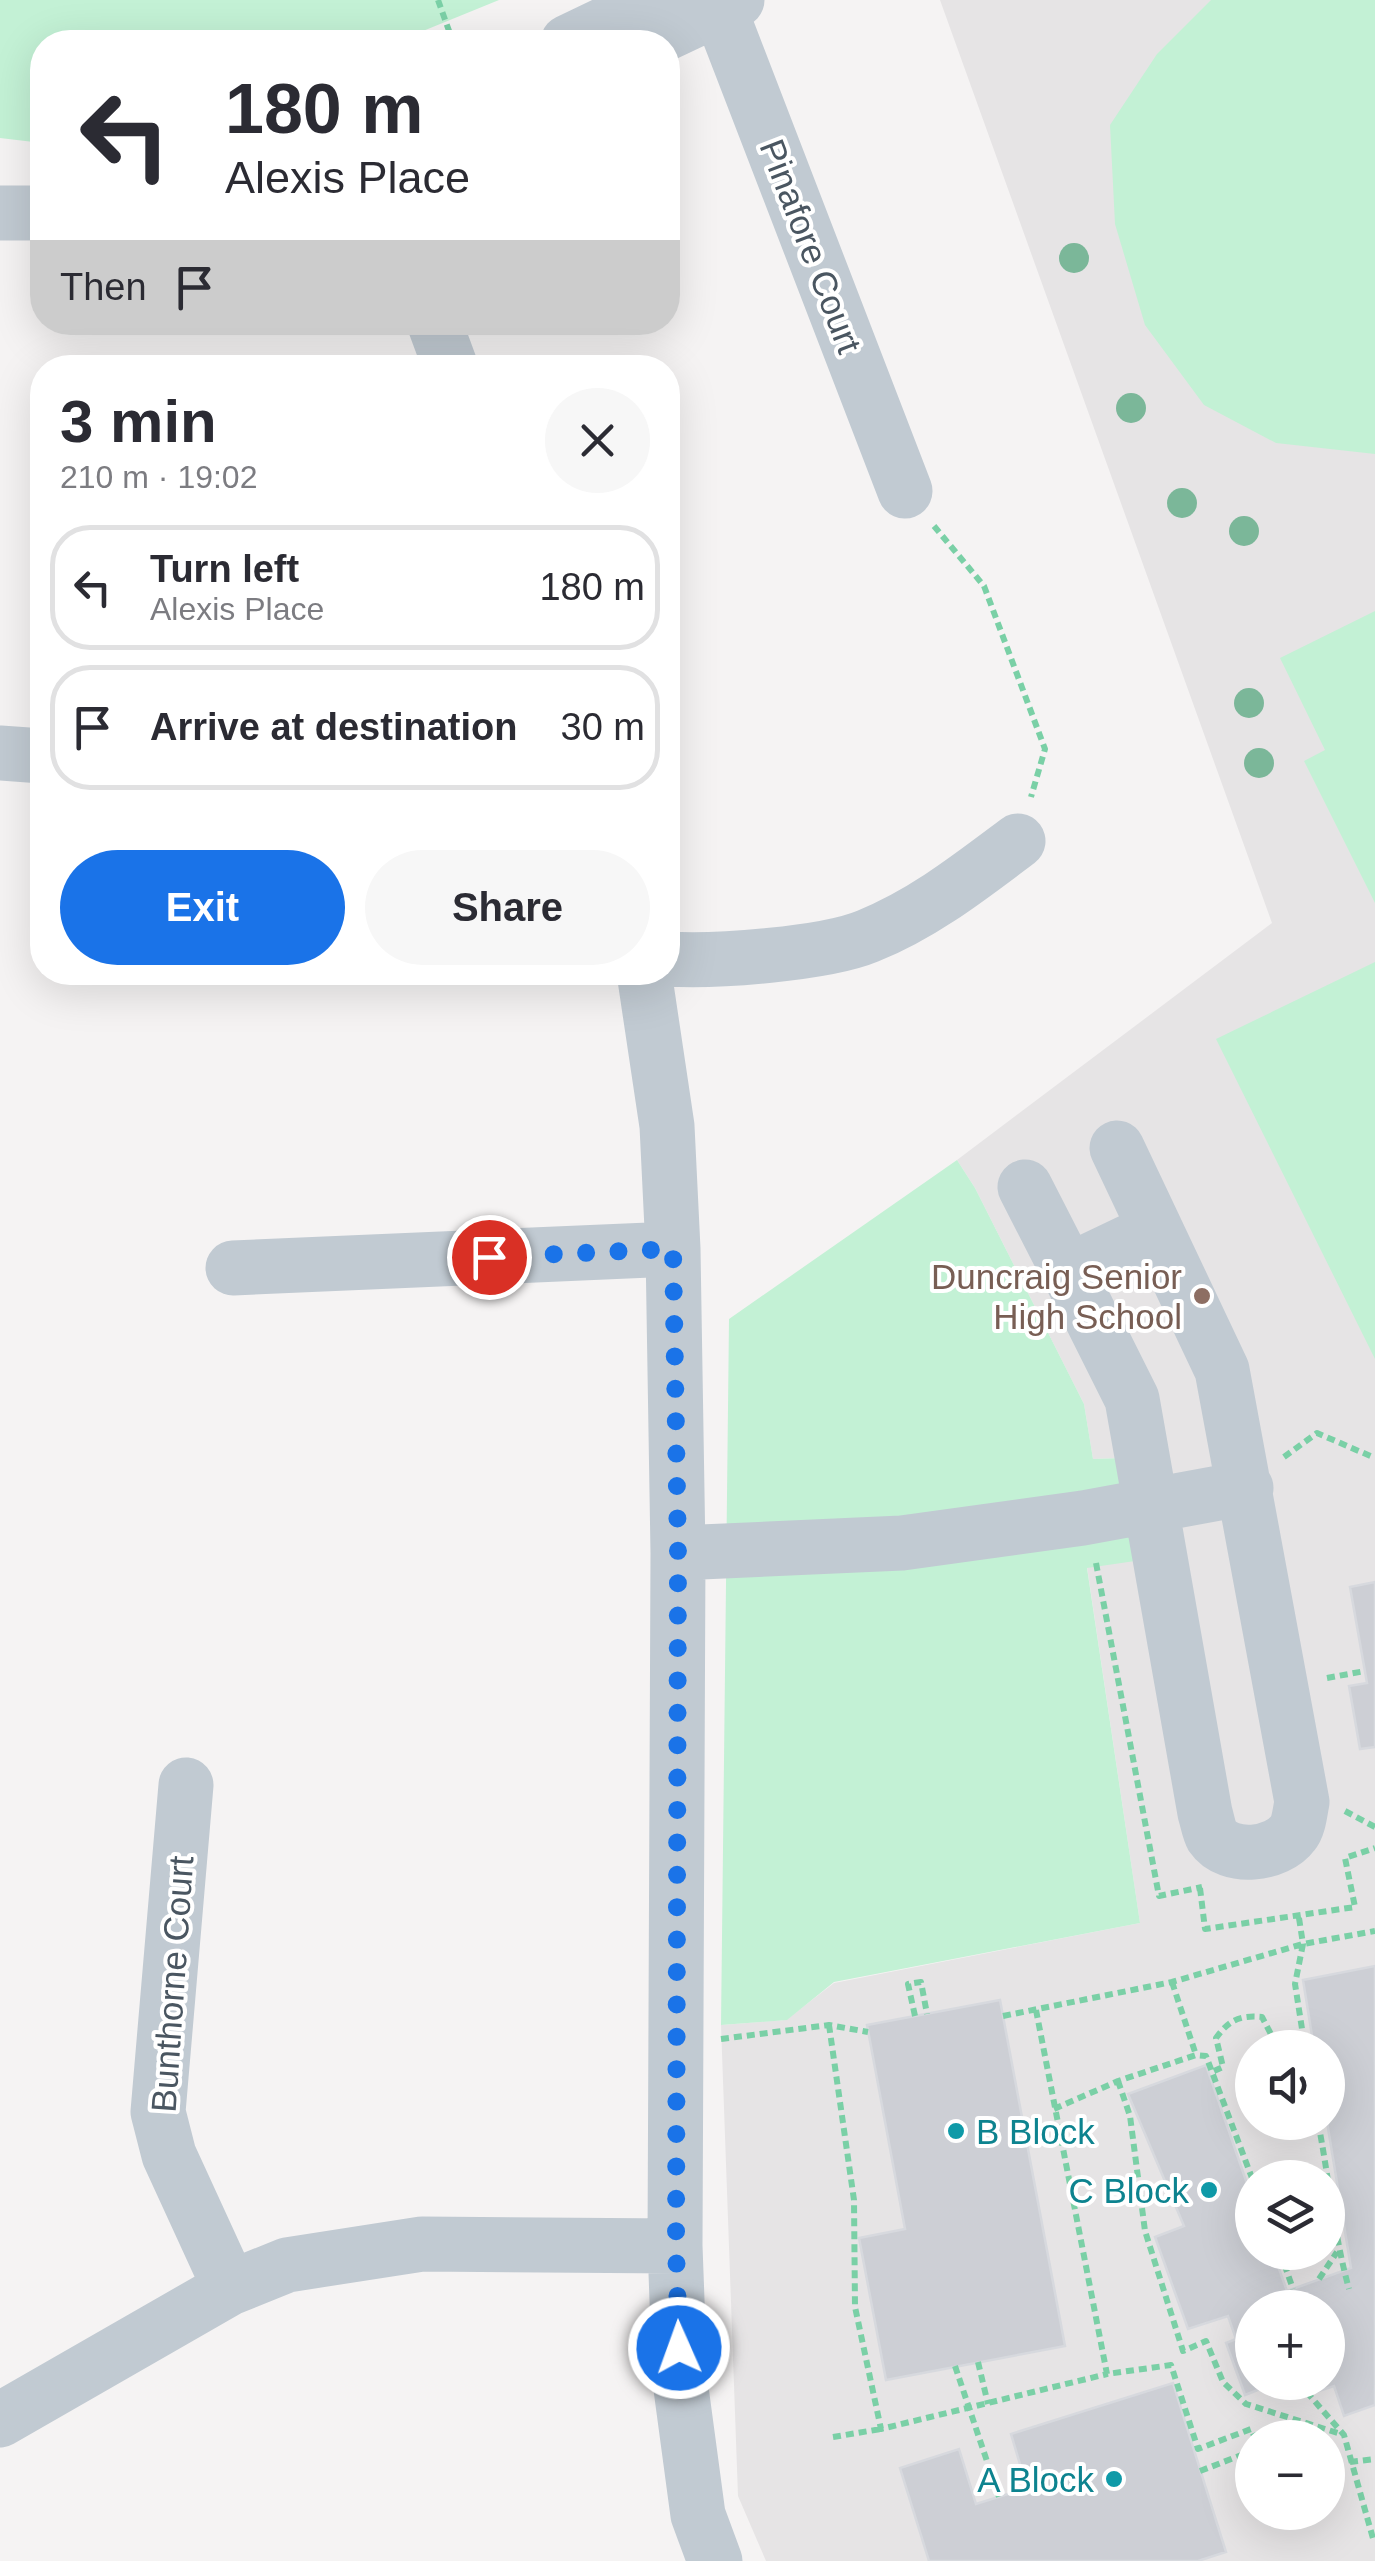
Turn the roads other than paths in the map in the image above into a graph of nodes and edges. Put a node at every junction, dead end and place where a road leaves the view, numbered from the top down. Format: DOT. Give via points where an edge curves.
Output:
graph roads {
  1 [pos="656,0"];
  2 [pos="725,3"];
  3 [pos="593,30"];
  4 [pos="672,30"];
  5 [pos="0,182"];
  6 [pos="30,182"];
  7 [pos="0,213"];
  8 [pos="30,213"];
  9 [pos="905,491"];
  10 [pos="0,752"];
  11 [pos="30,755"];
  12 [pos="1018,842"];
  13 [pos="680,959"];
  14 [pos="646,985"];
  15 [pos="1117,1148"];
  16 [pos="1025,1187"];
  17 [pos="1154,1230"];
  18 [pos="673,1249"];
  19 [pos="232,1268"];
  20 [pos="1068,1271"];
  21 [pos="1260,1478"];
  22 [pos="1151,1505"];
  23 [pos="678,1554"];
  24 [pos="186,1785"];
  25 [pos="676,2246"];
  26 [pos="230,2288"];
  27 [pos="0,2420"];
  28 [pos="715,2561"];
  1 -- 3 [label="street"];
  2 -- 4 [label="street"];
  2 -- 9 [label="street, Pinafore Court"];
  5 -- 6 [label="street"];
  7 -- 8 [label="street"];
  10 -- 11 [label="street"];
  12 -- 13 [label="street" via="940,900 865,938 791,952"];
  14 -- 18 [label="street" via="667,1126"];
  15 -- 17 [label="street"];
  16 -- 20 [label="street"];
  17 -- 20 [label="street"];
  17 -- 21 [label="street" via="1222,1370"];
  18 -- 19 [label="street"];
  18 -- 23 [label="street"];
  20 -- 22 [label="street" via="1132,1399"];
  21 -- 22 [label="street"];
  21 -- 22 [label="street" via="1302,1802 1294,1833 1252,1854 1212,1837 1205,1813"];
  22 -- 23 [label="street" via="902,1543"];
  23 -- 25 [label="street"];
  24 -- 26 [label="street, Bunthorne Court" via="158,2112 169,2155"];
  25 -- 26 [label="street" via="422,2244 287,2265"];
  25 -- 28 [label="street" via="680,2381 698,2515"];
  26 -- 27 [label="street"];
}
